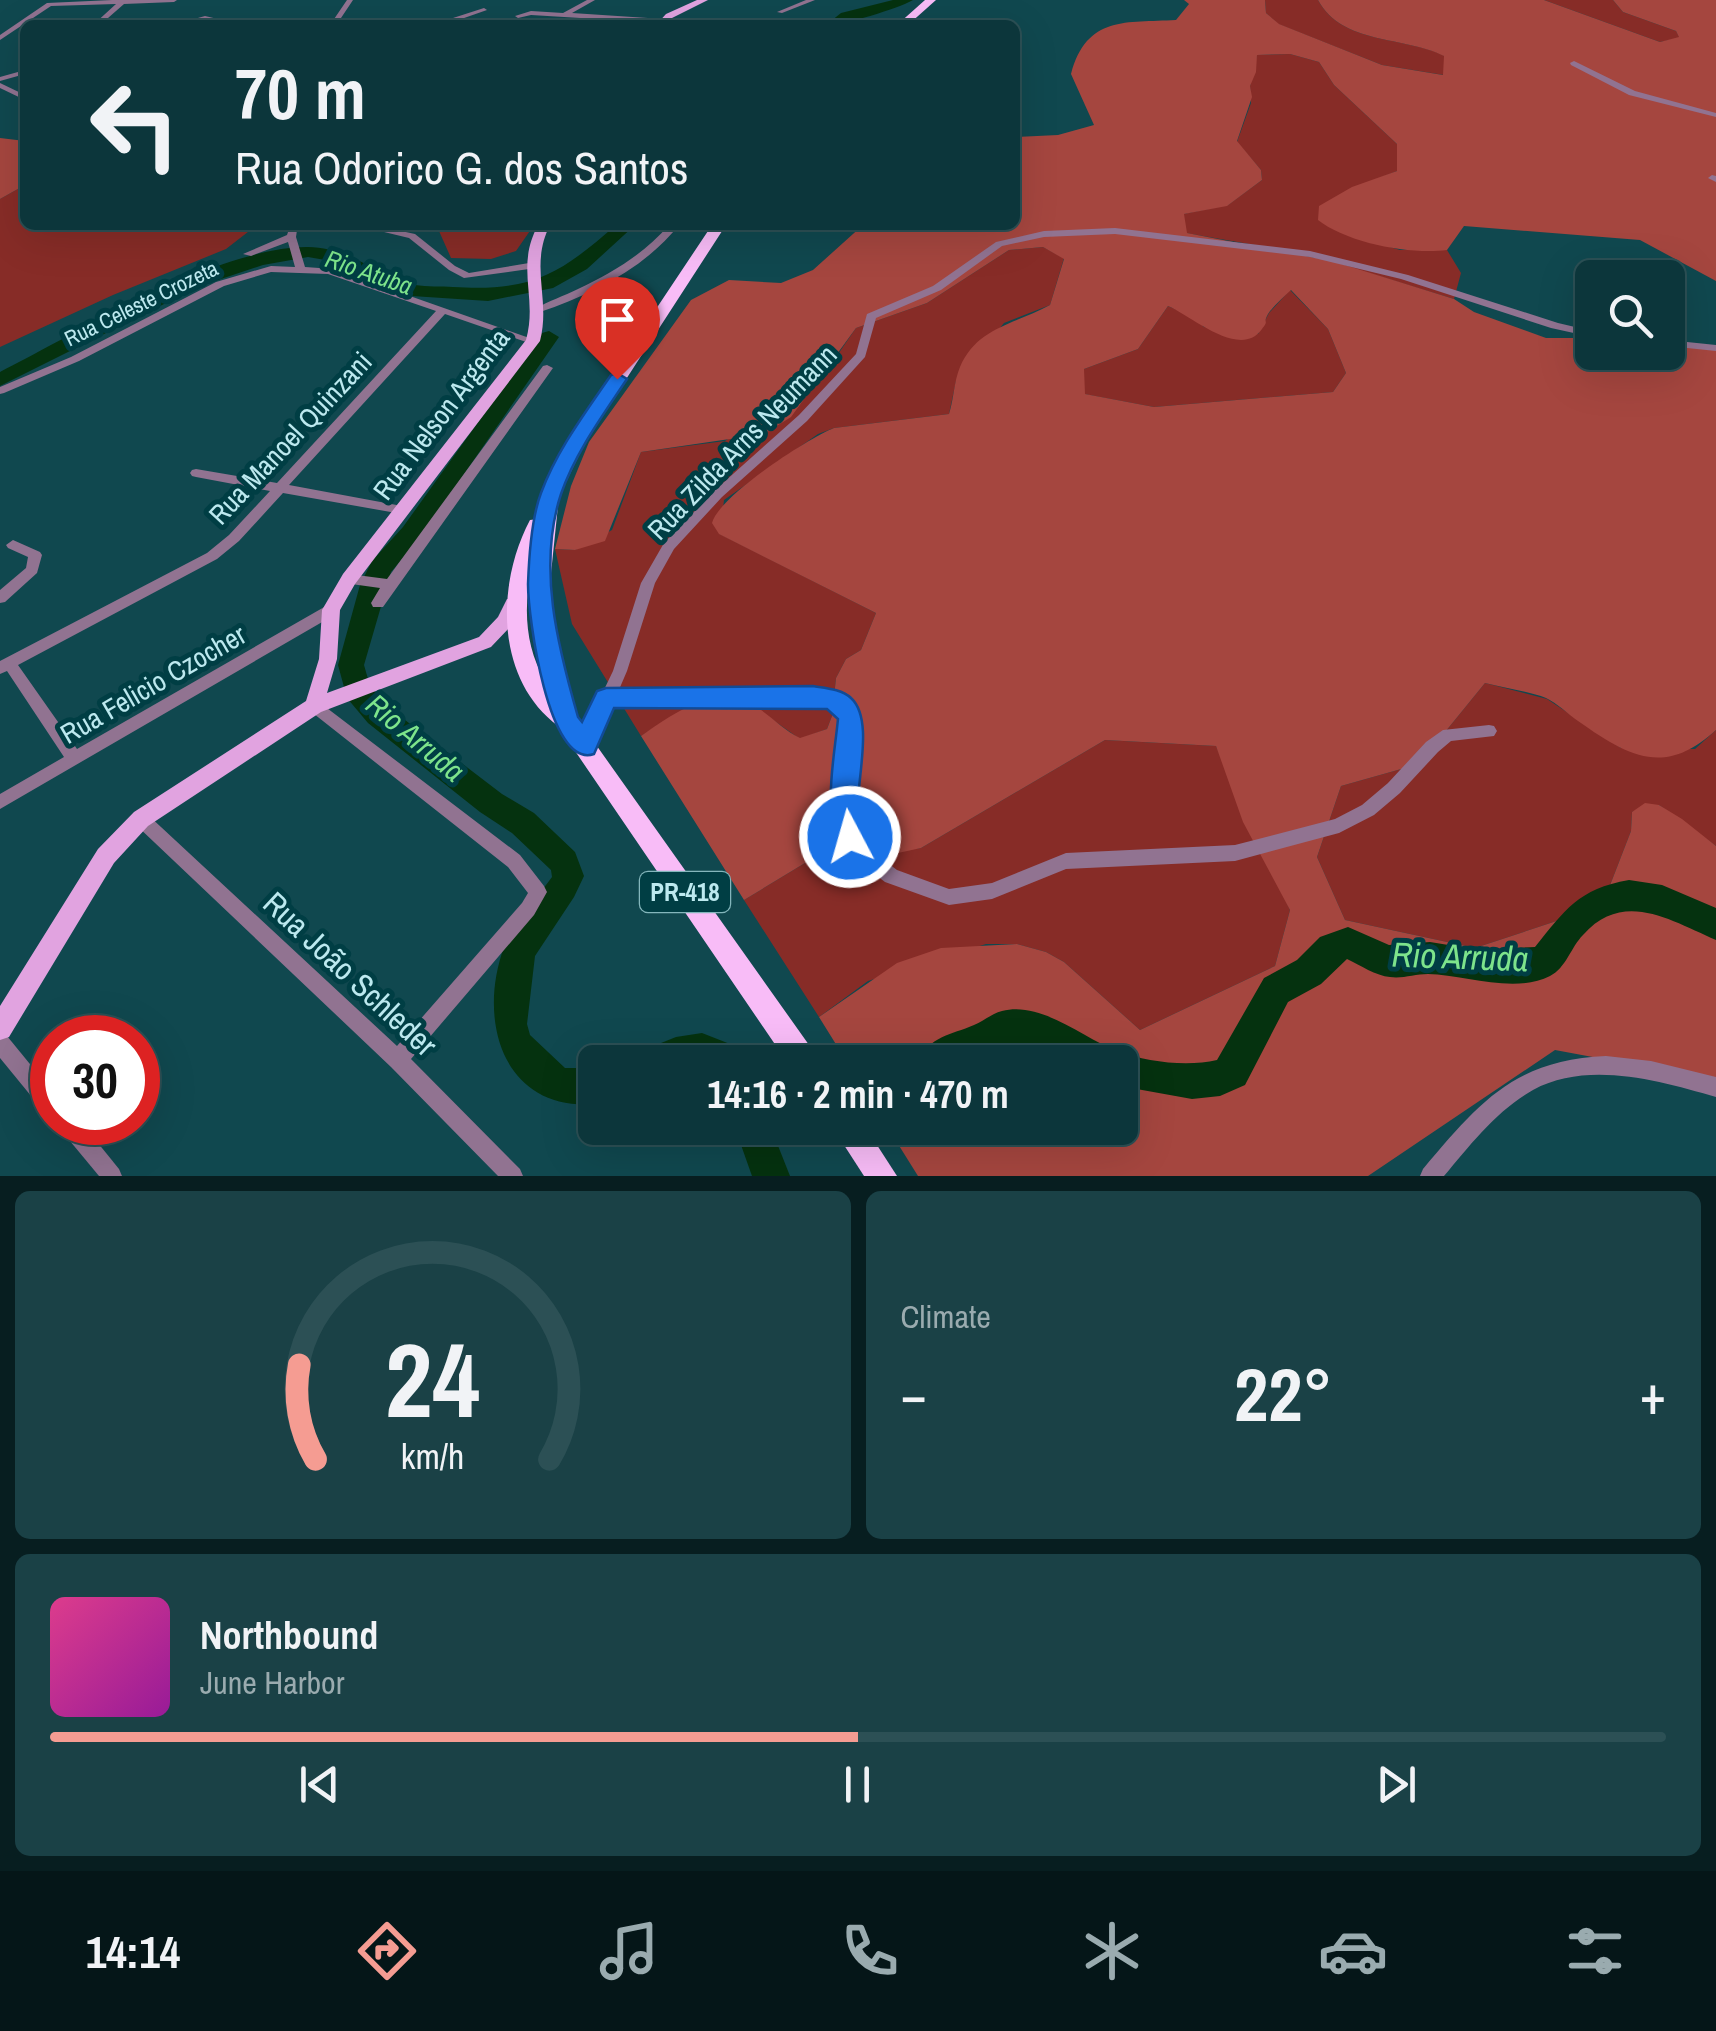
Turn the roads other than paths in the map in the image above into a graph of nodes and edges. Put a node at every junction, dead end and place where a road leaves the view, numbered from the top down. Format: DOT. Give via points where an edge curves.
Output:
graph roads {
  1 [pos="174,0"];
  2 [pos="592,0"];
  3 [pos="704,0"];
  4 [pos="812,0"];
  5 [pos="931,0"];
  6 [pos="122,2"];
  7 [pos="484,10"];
  8 [pos="780,12"];
  9 [pos="562,16"];
  10 [pos="26,20"];
  11 [pos="102,20"];
  12 [pos="454,20"];
  13 [pos="522,20"];
  14 [pos="619,20"];
  15 [pos="667,20"];
  16 [pos="908,20"];
  17 [pos="1574,63"];
  18 [pos="1716,115"];
  19 [pos="292,230"];
  20 [pos="384,230"];
  21 [pos="541,230"];
  22 [pos="670,230"];
  23 [pos="715,230"];
  24 [pos="290,237"];
  25 [pos="248,254"];
  26 [pos="297,259"];
  27 [pos="530,269"];
  28 [pos="540,309"];
  29 [pos="444,310"];
  30 [pos="1575,330"];
  31 [pos="533,341"];
  32 [pos="1685,344"];
  33 [pos="1716,348"];
  34 [pos="547,368"];
  35 [pos="0,391"];
  36 [pos="196,473"];
  37 [pos="278,487"];
  38 [pos="550,496"];
  39 [pos="402,510"];
  40 [pos="13,545"];
  41 [pos="349,578"];
  42 [pos="390,584"];
  43 [pos="0,598"];
  44 [pos="378,604"];
  45 [pos="513,604"];
  46 [pos="331,610"];
  47 [pos="485,642"];
  48 [pos="519,647"];
  49 [pos="5,665"];
  50 [pos="606,698"];
  51 [pos="314,706"];
  52 [pos="567,721"];
  53 [pos="1489,731"];
  54 [pos="584,746"];
  55 [pos="74,758"];
  56 [pos="0,802"];
  57 [pos="142,819"];
  58 [pos="0,1028"];
  59 [pos="0,1043"];
  60 [pos="792,1045"];
  61 [pos="398,1060"];
  62 [pos="30,1079"];
  63 [pos="1716,1087"];
  64 [pos="86,1145"];
  65 [pos="860,1145"];
  66 [pos="112,1176"];
  67 [pos="514,1176"];
  68 [pos="882,1176"];
  69 [pos="1430,1176"];
  1 -- 6 [label="street"];
  2 -- 9 [label="street"];
  3 -- 15 [label="main road"];
  4 -- 8 [label="street"];
  5 -- 16 [label="highway"];
  6 -- 10 [label="street" via="49,4"];
  6 -- 11 [label="street"];
  7 -- 12 [label="street"];
  9 -- 13 [label="street" via="531,13 518,16"];
  9 -- 14 [label="street"];
  17 -- 18 [label="street" via="1632,93"];
  19 -- 24 [label="street"];
  20 -- 27 [label="street" via="412,236 468,276"];
  21 -- 27 [label="main road"];
  22 -- 28 [label="street, Rua Nelson Argenta" via="617,271"];
  23 -- 38 [label="highway, PR-418" via="576,441"];
  24 -- 25 [label="street"];
  24 -- 26 [label="street"];
  26 -- 29 [label="street, Rua Celeste Crozeta"];
  26 -- 35 [label="street, Rua Celeste Crozeta" via="220,284"];
  27 -- 28 [label="main road"];
  28 -- 31 [label="main road, Rua Nelson Argenta"];
  29 -- 31 [label="street, Rua Celeste Crozeta"];
  29 -- 37 [label="street, Rua Manoel Quinzani"];
  30 -- 50 [label="street, Rua Zilda Arns Neumann" via="1310,254 1114,231 999,244 936,288 871,316 861,356 669,546 648,582"];
  31 -- 39 [label="main road, Rua Nelson Argenta"];
  32 -- 33 [label="street"];
  34 -- 42 [label="street, Rua Nelson Argenta"];
  36 -- 37 [label="street"];
  37 -- 39 [label="street"];
  37 -- 49 [label="street, Rua Manoel Quinzani" via="212,556"];
  38 -- 45 [label="highway"];
  38 -- 52 [label="highway, PR-418" via="540,583 544,640"];
  39 -- 41 [label="main road, Rua Nelson Argenta"];
  40 -- 43 [label="street" via="35,554 32,570"];
  41 -- 42 [label="street"];
  41 -- 46 [label="main road, Rua Nelson Argenta"];
  42 -- 44 [label="street, Rua Nelson Argenta"];
  45 -- 47 [label="main road"];
  45 -- 48 [label="highway"];
  46 -- 51 [label="main road, Rua Nelson Argenta" via="328,659"];
  46 -- 55 [label="street, Rua Felicio Czocher"];
  47 -- 48 [label="main road"];
  47 -- 51 [label="main road"];
  48 -- 52 [label="highway" via="531,678"];
  49 -- 55 [label="street"];
  50 -- 53 [label="street" via="813,696 842,705 850,718 844,812 850,837 891,876 949,897 992,891 1066,861 1235,853 1325,830 1368,810 1448,736"];
  50 -- 54 [label="street, Rua Zilda Arns Neumann"];
  51 -- 57 [label="main road"];
  51 -- 61 [label="street" via="514,862 538,892"];
  52 -- 54 [label="highway, PR-418"];
  54 -- 60 [label="highway, PR-418"];
  55 -- 56 [label="street, Rua Felicio Czocher"];
  57 -- 58 [label="main road" via="106,856"];
  57 -- 61 [label="street, Rua João Schleder"];
  59 -- 62 [label="street"];
  61 -- 67 [label="street, Rua João Schleder"];
  63 -- 69 [label="street" via="1659,1070 1604,1064 1538,1077 1480,1118"];
  64 -- 66 [label="street"];
  65 -- 68 [label="highway"];
}
